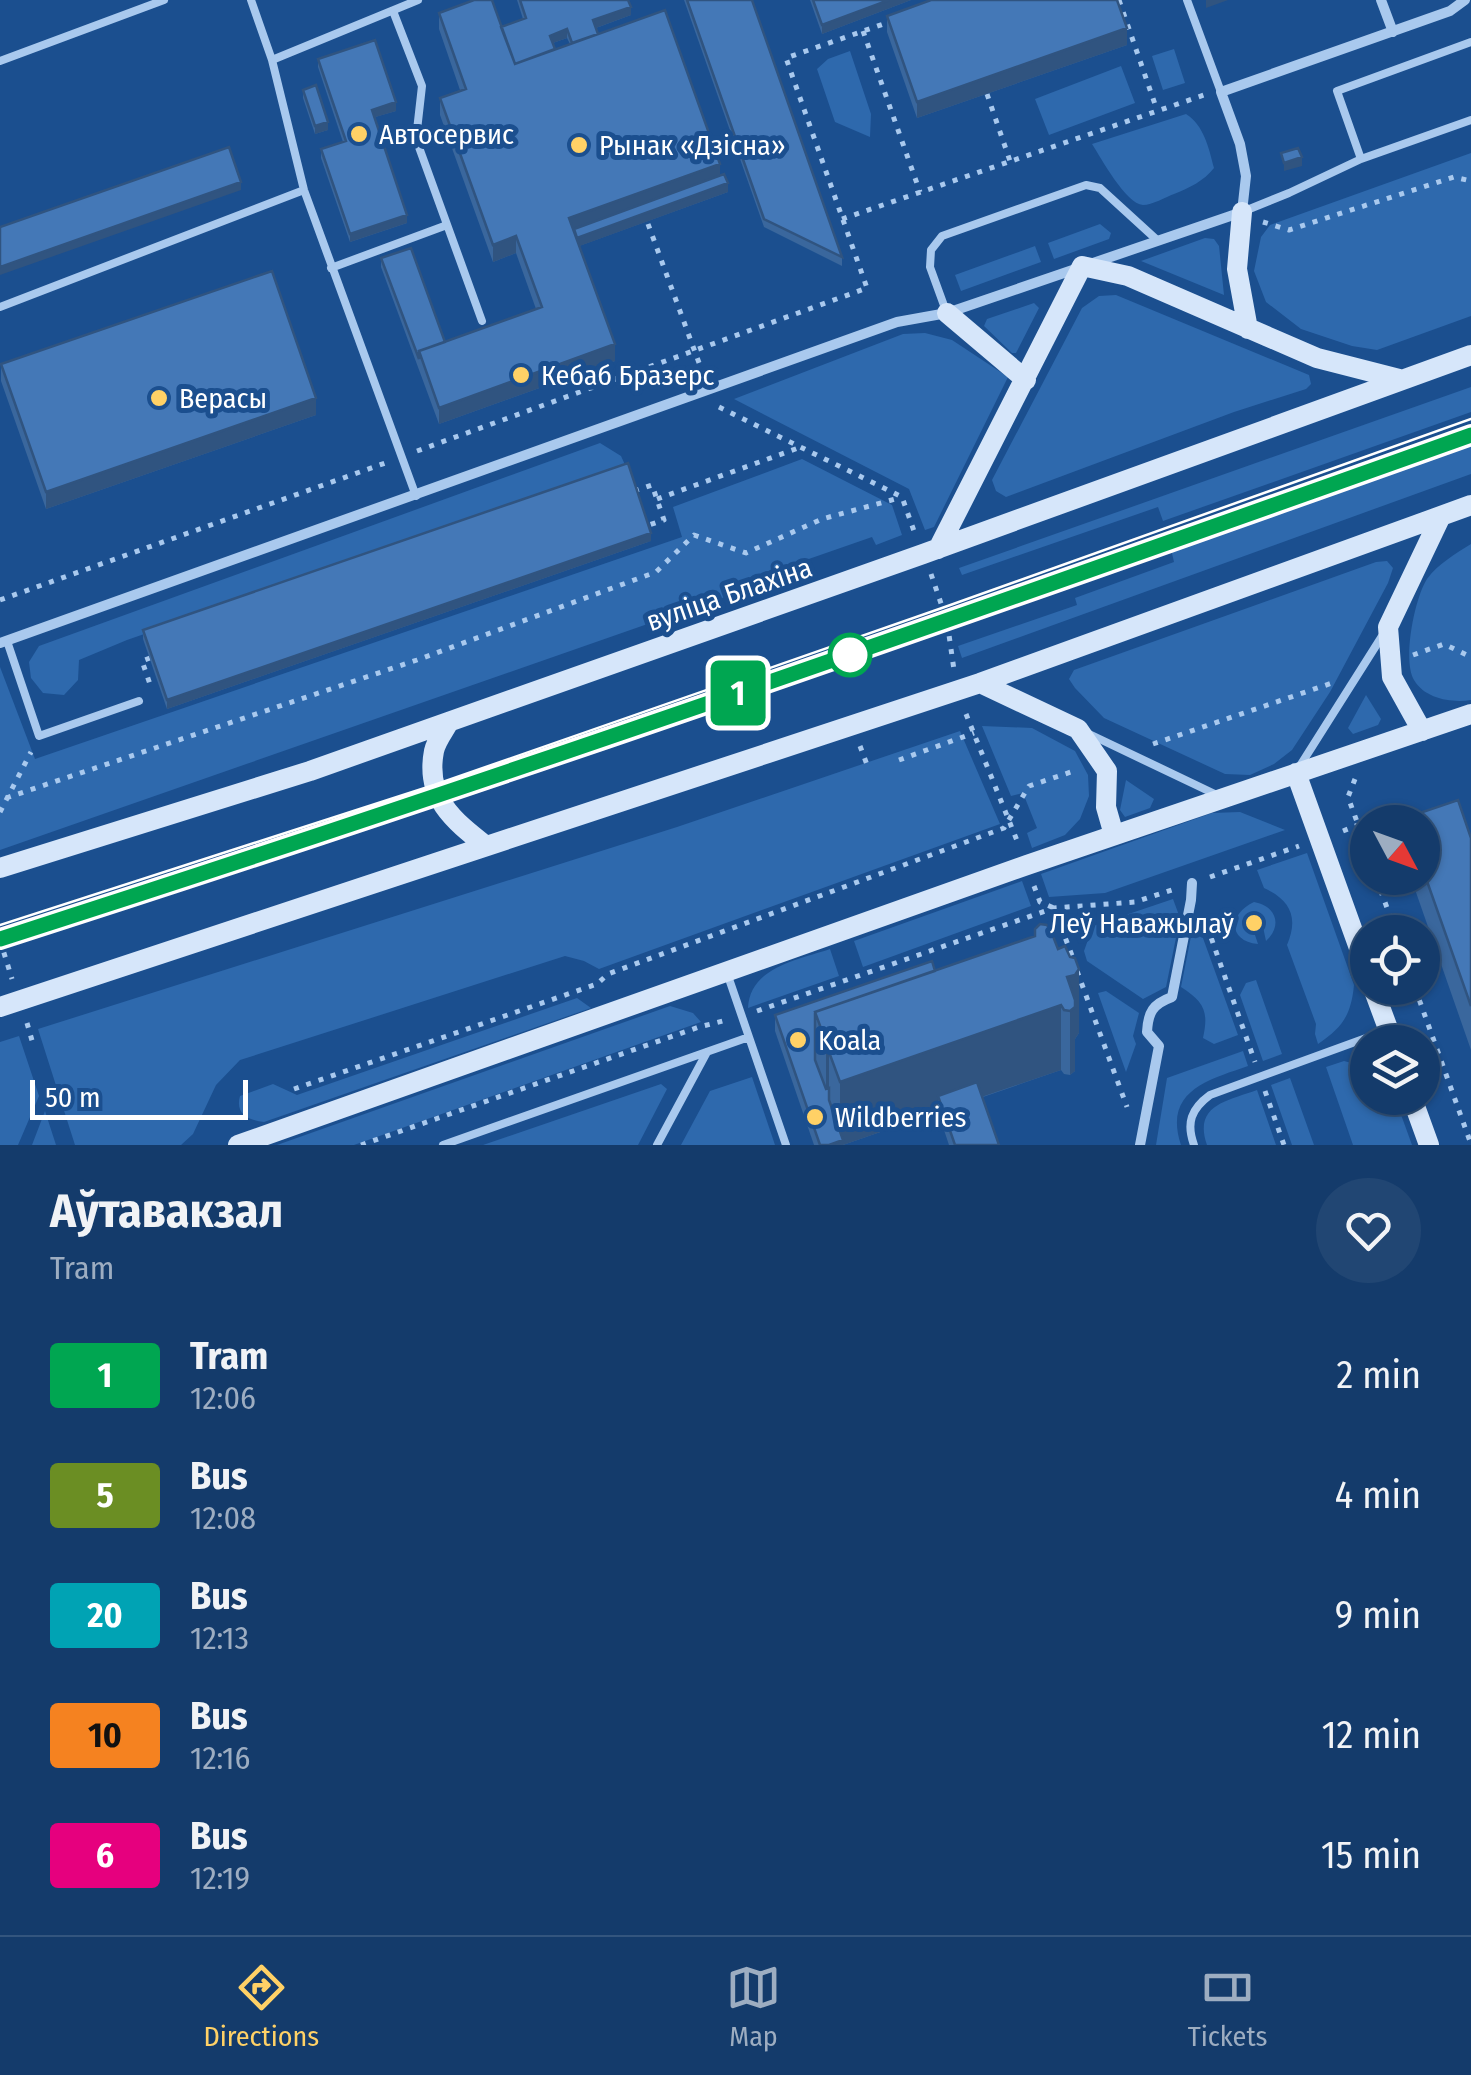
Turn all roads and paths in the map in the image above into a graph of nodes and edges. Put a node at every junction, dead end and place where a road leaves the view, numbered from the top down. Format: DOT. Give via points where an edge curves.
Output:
graph roads {
  1 [pos="164,0"];
  2 [pos="251,0"];
  3 [pos="418,0"];
  4 [pos="1119,0"];
  5 [pos="1188,0"];
  6 [pos="1381,0"];
  7 [pos="1464,0"];
  8 [pos="393,11"];
  9 [pos="898,19"];
  10 [pos="863,31"];
  11 [pos="1393,32"];
  12 [pos="1471,42"];
  13 [pos="272,60"];
  14 [pos="0,61"];
  15 [pos="1221,92"];
  16 [pos="987,94"];
  17 [pos="1157,110"];
  18 [pos="1471,120"];
  19 [pos="1362,159"];
  20 [pos="1010,161"];
  21 [pos="1471,181"];
  22 [pos="304,190"];
  23 [pos="920,192"];
  24 [pos="1242,212"];
  25 [pos="842,219"];
  26 [pos="447,225"];
  27 [pos="1158,240"];
  28 [pos="1082,266"];
  29 [pos="331,268"];
  30 [pos="0,307"];
  31 [pos="947,314"];
  32 [pos="482,321"];
  33 [pos="1248,329"];
  34 [pos="1471,354"];
  35 [pos="1399,379"];
  36 [pos="1026,380"];
  37 [pos="801,447"];
  38 [pos="401,457"];
  39 [pos="634,491"];
  40 [pos="416,496"];
  41 [pos="902,497"];
  42 [pos="657,499"];
  43 [pos="1471,505"];
  44 [pos="908,515"];
  45 [pos="1441,516"];
  46 [pos="646,526"];
  47 [pos="931,552"];
  48 [pos="0,600"];
  49 [pos="1388,627"];
  50 [pos="3,642"];
  51 [pos="1471,657"];
  52 [pos="150,658"];
  53 [pos="1390,663"];
  54 [pos="1359,674"];
  55 [pos="980,683"];
  56 [pos="957,690"];
  57 [pos="154,696"];
  58 [pos="139,701"];
  59 [pos="1471,714"];
  60 [pos="449,722"];
  61 [pos="1078,729"];
  62 [pos="1422,730"];
  63 [pos="974,733"];
  64 [pos="39,736"];
  65 [pos="1128,753"];
  66 [pos="899,760"];
  67 [pos="1100,762"];
  68 [pos="1296,773"];
  69 [pos="1371,774"];
  70 [pos="6,798"];
  71 [pos="1221,798"];
  72 [pos="1351,805"];
  73 [pos="0,812"];
  74 [pos="1009,820"];
  75 [pos="1350,828"];
  76 [pos="1114,834"];
  77 [pos="1319,839"];
  78 [pos="486,846"];
  79 [pos="1027,865"];
  80 [pos="0,868"];
  81 [pos="1192,883"];
  82 [pos="1054,908"];
  83 [pos="1350,924"];
  84 [pos="1070,951"];
  85 [pos="1061,954"];
  86 [pos="727,973"];
  87 [pos="1422,1005"];
  88 [pos="0,1006"];
  89 [pos="742,1016"];
  90 [pos="30,1032"];
  91 [pos="749,1037"];
  92 [pos="33,1044"];
  93 [pos="1350,1048"];
  94 [pos="708,1050"];
  95 [pos="1260,1076"];
  96 [pos="294,1089"];
  97 [pos="1128,1109"];
  98 [pos="1418,1115"];
  99 [pos="1471,1144"];
  100 [pos="238,1145"];
  101 [pos="361,1145"];
  102 [pos="443,1145"];
  103 [pos="658,1145"];
  104 [pos="786,1145"];
  105 [pos="1140,1145"];
  106 [pos="1194,1145"];
  107 [pos="1284,1145"];
  108 [pos="1429,1145"];
  1 -- 14 [label="lane"];
  2 -- 13 [label="lane"];
  3 -- 8 [label="lane"];
  4 -- 17 [label="path"];
  5 -- 15 [label="lane"];
  6 -- 11 [label="street"];
  7 -- 11 [label="street"];
  8 -- 13 [label="lane"];
  8 -- 26 [label="lane" via="422,86 416,139"];
  9 -- 10 [label="path"];
  10 -- 23 [label="path"];
  10 -- 25 [label="path" via="786,58"];
  11 -- 15 [label="street"];
  12 -- 19 [label="lane" via="1337,90"];
  13 -- 22 [label="lane"];
  15 -- 17 [label="path"];
  15 -- 24 [label="street" via="1246,176"];
  16 -- 20 [label="path"];
  17 -- 20 [label="path"];
  18 -- 19 [label="lane"];
  19 -- 24 [label="lane"];
  20 -- 23 [label="path"];
  21 -- 24 [label="path" via="1454,177 1289,230"];
  22 -- 29 [label="lane"];
  22 -- 30 [label="lane"];
  23 -- 25 [label="path"];
  24 -- 27 [label="street"];
  24 -- 33 [label="main road" via="1237,269"];
  25 -- 38 [label="path" via="867,288"];
  26 -- 29 [label="lane"];
  26 -- 32 [label="lane"];
  27 -- 28 [label="street"];
  27 -- 31 [label="lane" via="1100,188 1086,184 942,236 931,250 930,267"];
  28 -- 31 [label="street"];
  28 -- 33 [label="main road" via="1128,276"];
  28 -- 36 [label="main road"];
  29 -- 38 [label="lane"];
  31 -- 36 [label="main road"];
  31 -- 40 [label="street" via="897,322"];
  33 -- 35 [label="main road" via="1317,358"];
  34 -- 35 [label="main road, вуліца Блахіна"];
  35 -- 47 [label="main road, вуліца Блахіна"];
  36 -- 47 [label="main road"];
  37 -- 42 [label="path"];
  38 -- 40 [label="lane"];
  38 -- 48 [label="path"];
  39 -- 42 [label="path" via="652,485"];
  40 -- 50 [label="street"];
  41 -- 70 [label="path" via="822,519 746,553 694,534 656,572"];
  42 -- 46 [label="path" via="664,520"];
  43 -- 45 [label="main road"];
  44 -- 47 [label="path"];
  45 -- 49 [label="main road"];
  45 -- 55 [label="main road"];
  47 -- 56 [label="path"];
  47 -- 60 [label="main road, вуліца Блахіна"];
  49 -- 53 [label="main road"];
  49 -- 54 [label="lane"];
  50 -- 64 [label="lane"];
  51 -- 53 [label="path" via="1444,644"];
  52 -- 57 [label="path" via="142,661"];
  53 -- 62 [label="main road"];
  54 -- 65 [label="path"];
  54 -- 68 [label="lane"];
  55 -- 56 [label="main road"];
  55 -- 61 [label="main road"];
  56 -- 63 [label="path"];
  56 -- 78 [label="main road"];
  58 -- 64 [label="lane"];
  59 -- 62 [label="main road"];
  60 -- 78 [label="main road" via="434,750 434,784 454,820"];
  60 -- 80 [label="main road, вуліца Блахіна"];
  61 -- 65 [label="lane"];
  61 -- 67 [label="main road"];
  62 -- 68 [label="main road"];
  63 -- 66 [label="path"];
  63 -- 74 [label="path"];
  64 -- 70 [label="path"];
  65 -- 71 [label="lane"];
  67 -- 74 [label="path" via="1028,786"];
  67 -- 76 [label="main road" via="1107,771"];
  68 -- 71 [label="main road"];
  68 -- 77 [label="main road"];
  69 -- 72 [label="path" via="1354,780"];
  70 -- 73 [label="path"];
  71 -- 76 [label="main road"];
  74 -- 79 [label="path"];
  74 -- 96 [label="path" via="1004,828 608,974 597,984"];
  75 -- 77 [label="path"];
  76 -- 79 [label="main road"];
  77 -- 81 [label="path"];
  77 -- 83 [label="main road"];
  78 -- 88 [label="main road"];
  79 -- 82 [label="path" via="1040,902"];
  79 -- 86 [label="main road"];
  81 -- 82 [label="path" via="1135,902"];
  81 -- 95 [label="path"];
  81 -- 105 [label="street" via="1172,998 1148,1016 1147,1032 1160,1046"];
  82 -- 84 [label="path"];
  82 -- 89 [label="path"];
  84 -- 85 [label="path"];
  84 -- 97 [label="path"];
  86 -- 89 [label="lane"];
  86 -- 100 [label="main road"];
  87 -- 99 [label="path"];
  89 -- 91 [label="lane"];
  89 -- 101 [label="path"];
  90 -- 92 [label="path"];
  91 -- 94 [label="lane"];
  91 -- 104 [label="lane"];
  93 -- 95 [label="lane"];
  94 -- 102 [label="lane"];
  94 -- 103 [label="lane"];
  95 -- 106 [label="lane" via="1199,1103 1190,1117"];
  95 -- 107 [label="path"];
  98 -- 108 [label="main road"];
}
